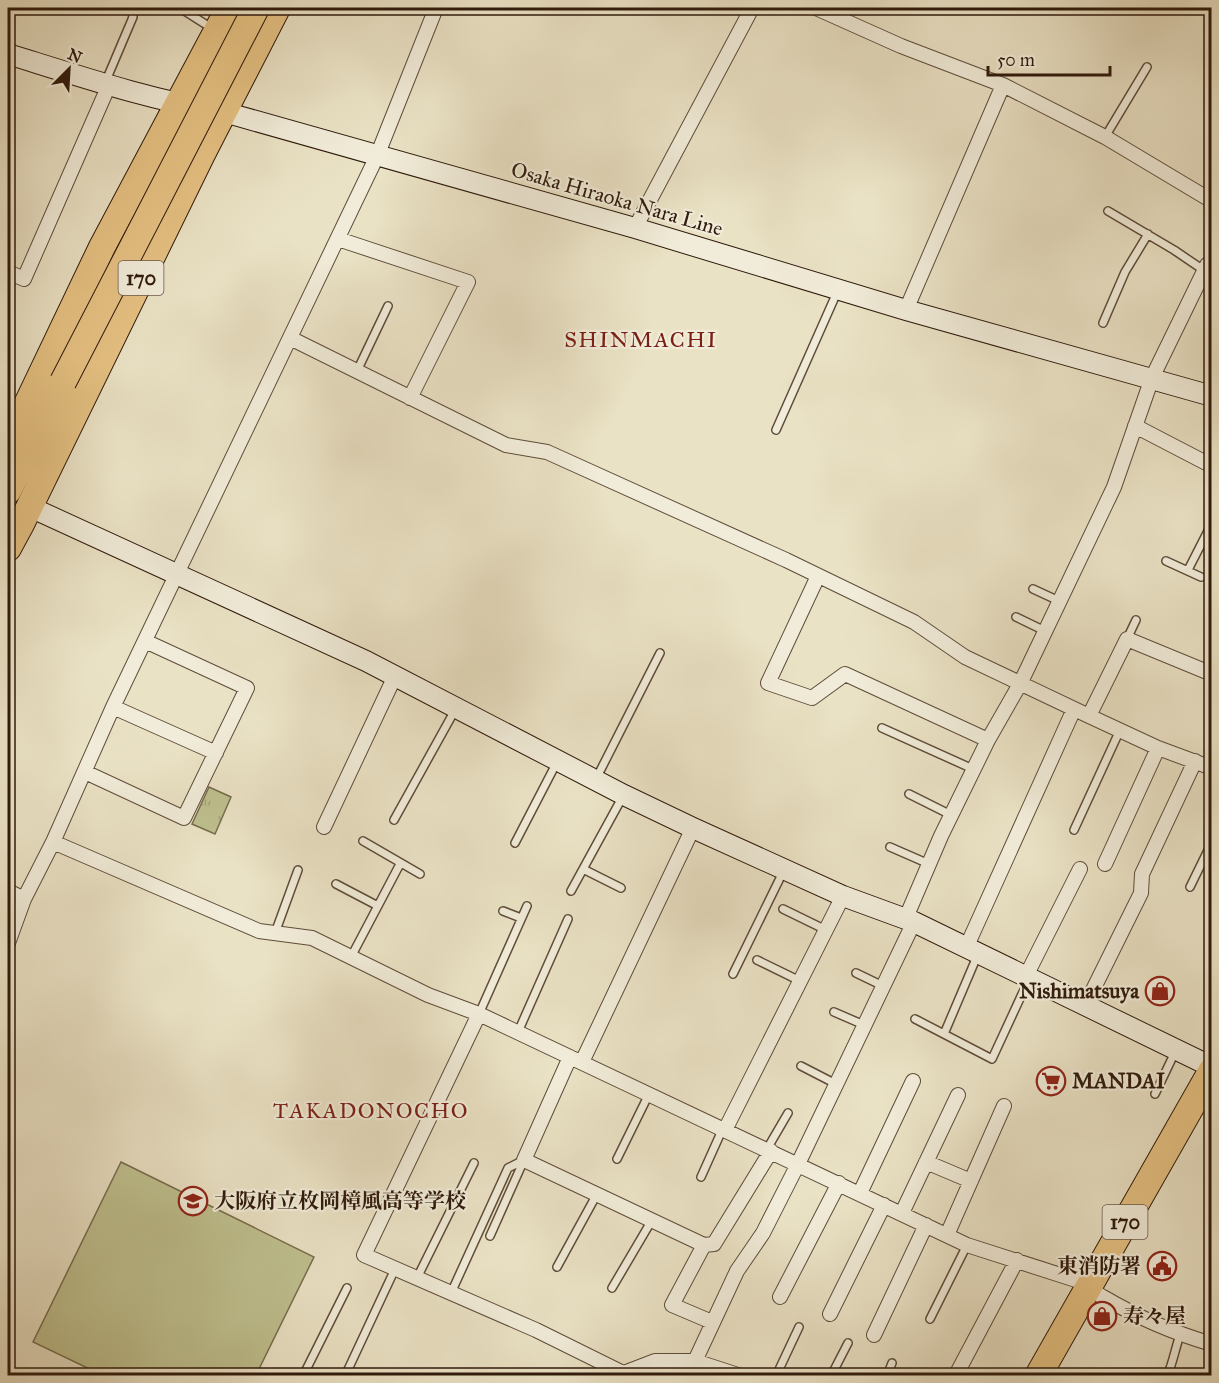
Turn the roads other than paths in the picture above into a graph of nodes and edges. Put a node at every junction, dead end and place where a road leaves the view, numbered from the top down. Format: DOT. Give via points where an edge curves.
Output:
graph roads {
  1 [pos="131,8"];
  2 [pos="180,8"];
  3 [pos="229,8"];
  4 [pos="256,8"];
  5 [pos="277,8"];
  6 [pos="436,8"];
  7 [pos="752,8"];
  8 [pos="816,8"];
  9 [pos="217,32"];
  10 [pos="8,54"];
  11 [pos="1147,67"];
  12 [pos="107,85"];
  13 [pos="1004,85"];
  14 [pos="179,105"];
  15 [pos="224,112"];
  16 [pos="1105,136"];
  17 [pos="377,156"];
  18 [pos="1212,201"];
  19 [pos="1108,211"];
  20 [pos="635,228"];
  21 [pos="1148,234"];
  22 [pos="338,239"];
  23 [pos="1208,268"];
  24 [pos="8,272"];
  25 [pos="838,290"];
  26 [pos="388,306"];
  27 [pos="906,310"];
  28 [pos="1102,323"];
  29 [pos="290,338"];
  30 [pos="357,372"];
  31 [pos="1152,378"];
  32 [pos="1212,396"];
  33 [pos="410,399"];
  34 [pos="1135,426"];
  35 [pos="776,430"];
  36 [pos="8,444"];
  37 [pos="1212,466"];
  38 [pos="8,491"];
  39 [pos="30,507"];
  40 [pos="1212,523"];
  41 [pos="8,548"];
  42 [pos="1166,561"];
  43 [pos="1188,570"];
  44 [pos="178,575"];
  45 [pos="818,576"];
  46 [pos="1201,577"];
  47 [pos="1033,589"];
  48 [pos="1059,601"];
  49 [pos="1016,617"];
  50 [pos="1136,620"];
  51 [pos="1045,631"];
  52 [pos="1127,639"];
  53 [pos="145,641"];
  54 [pos="660,653"];
  55 [pos="1212,674"];
  56 [pos="395,676"];
  57 [pos="1020,684"];
  58 [pos="113,707"];
  59 [pos="456,707"];
  60 [pos="1074,709"];
  61 [pos="1089,716"];
  62 [pos="882,728"];
  63 [pos="1120,730"];
  64 [pos="988,740"];
  65 [pos="1158,748"];
  66 [pos="216,753"];
  67 [pos="558,760"];
  68 [pos="1195,761"];
  69 [pos="1212,768"];
  70 [pos="973,769"];
  71 [pos="85,772"];
  72 [pos="595,780"];
  73 [pos="909,794"];
  74 [pos="624,795"];
  75 [pos="951,814"];
  76 [pos="394,820"];
  77 [pos="324,827"];
  78 [pos="693,828"];
  79 [pos="1074,830"];
  80 [pos="363,841"];
  81 [pos="53,842"];
  82 [pos="1212,842"];
  83 [pos="515,843"];
  84 [pos="890,847"];
  85 [pos="400,864"];
  86 [pos="929,864"];
  87 [pos="1105,864"];
  88 [pos="583,869"];
  89 [pos="784,869"];
  90 [pos="1080,869"];
  91 [pos="298,870"];
  92 [pos="420,874"];
  93 [pos="336,884"];
  94 [pos="1190,887"];
  95 [pos="621,888"];
  96 [pos="8,891"];
  97 [pos="571,891"];
  98 [pos="843,896"];
  99 [pos="24,899"];
  100 [pos="378,906"];
  101 [pos="527,906"];
  102 [pos="783,909"];
  103 [pos="503,911"];
  104 [pos="521,918"];
  105 [pos="568,919"];
  106 [pos="909,921"];
  107 [pos="826,930"];
  108 [pos="275,933"];
  109 [pos="8,943"];
  110 [pos="972,951"];
  111 [pos="351,957"];
  112 [pos="757,960"];
  113 [pos="856,973"];
  114 [pos="733,974"];
  115 [pos="1028,977"];
  116 [pos="800,981"];
  117 [pos="883,986"];
  118 [pos="1085,1006"];
  119 [pos="834,1012"];
  120 [pos="479,1014"];
  121 [pos="915,1019"];
  122 [pos="864,1025"];
  123 [pos="518,1032"];
  124 [pos="944,1034"];
  125 [pos="1176,1050"];
  126 [pos="576,1060"];
  127 [pos="801,1066"];
  128 [pos="1212,1068"];
  129 [pos="913,1081"];
  130 [pos="836,1084"];
  131 [pos="649,1094"];
  132 [pos="1155,1094"];
  133 [pos="958,1095"];
  134 [pos="1004,1106"];
  135 [pos="788,1113"];
  136 [pos="724,1129"];
  137 [pos="769,1150"];
  138 [pos="617,1159"];
  139 [pos="524,1160"];
  140 [pos="926,1162"];
  141 [pos="474,1163"];
  142 [pos="798,1164"];
  143 [pos="701,1177"];
  144 [pos="971,1181"];
  145 [pos="839,1183"];
  146 [pos="860,1193"];
  147 [pos="597,1194"];
  148 [pos="884,1205"];
  149 [pos="902,1214"];
  150 [pos="652,1220"];
  151 [pos="926,1225"];
  152 [pos="947,1235"];
  153 [pos="490,1236"];
  154 [pos="704,1245"];
  155 [pos="967,1245"];
  156 [pos="1017,1260"];
  157 [pos="557,1267"];
  158 [pos="395,1269"];
  159 [pos="417,1278"];
  160 [pos="1088,1286"];
  161 [pos="346,1288"];
  162 [pos="612,1288"];
  163 [pos="451,1293"];
  164 [pos="780,1297"];
  165 [pos="830,1314"];
  166 [pos="930,1319"];
  167 [pos="712,1322"];
  168 [pos="799,1327"];
  169 [pos="874,1335"];
  170 [pos="1180,1335"];
  171 [pos="848,1343"];
  172 [pos="1212,1344"];
  173 [pos="695,1360"];
  174 [pos="892,1364"];
  175 [pos="619,1374"];
  176 [pos="956,1374"];
  177 [pos="303,1376"];
  178 [pos="345,1376"];
  179 [pos="741,1376"];
  180 [pos="776,1376"];
  181 [pos="831,1376"];
  182 [pos="887,1376"];
  183 [pos="1038,1376"];
  184 [pos="1167,1376"];
  1 -- 12 [label="lane" via="133,17"];
  2 -- 9 [label="lane"];
  3 -- 9 [label="highway, 170"];
  4 -- 38 [label="highway, 170, bridge"];
  5 -- 15 [label="highway, 170"];
  6 -- 17 [label="street"];
  7 -- 20 [label="street"];
  8 -- 13 [label="street"];
  9 -- 14 [label="highway, 170"];
  10 -- 12 [label="street, Osaka Hiraoka Nara Line"];
  11 -- 16 [label="lane"];
  12 -- 14 [label="street, Osaka Hiraoka Nara Line"];
  12 -- 24 [label="street" via="24,279"];
  13 -- 16 [label="street"];
  13 -- 27 [label="street"];
  14 -- 15 [label="street, Osaka Hiraoka Nara Line"];
  14 -- 36 [label="highway, 170" via="102,247"];
  15 -- 17 [label="street, Osaka Hiraoka Nara Line"];
  15 -- 39 [label="highway, 170"];
  16 -- 18 [label="street"];
  17 -- 20 [label="street, Osaka Hiraoka Nara Line"];
  17 -- 22 [label="street"];
  19 -- 21 [label="lane"];
  20 -- 25 [label="street, Osaka Hiraoka Nara Line"];
  21 -- 23 [label="lane"];
  21 -- 28 [label="lane"];
  22 -- 29 [label="street"];
  22 -- 33 [label="street" via="468,282"];
  23 -- 31 [label="street"];
  25 -- 27 [label="street, Osaka Hiraoka Nara Line"];
  25 -- 35 [label="lane"];
  26 -- 30 [label="lane"];
  27 -- 31 [label="street, Osaka Hiraoka Nara Line"];
  29 -- 30 [label="street"];
  29 -- 44 [label="street"];
  30 -- 33 [label="street"];
  31 -- 32 [label="street, Osaka Hiraoka Nara Line"];
  31 -- 34 [label="street"];
  33 -- 45 [label="street" via="506,445 547,452"];
  34 -- 37 [label="street"];
  34 -- 48 [label="street" via="1114,487"];
  39 -- 41 [label="highway, 170"];
  39 -- 44 [label="street"];
  40 -- 43 [label="lane"];
  42 -- 43 [label="lane"];
  43 -- 46 [label="lane"];
  44 -- 53 [label="street"];
  44 -- 56 [label="street"];
  45 -- 57 [label="street" via="914,622 965,657"];
  45 -- 64 [label="street" via="768,683 812,698 845,674"];
  47 -- 48 [label="lane"];
  48 -- 51 [label="street"];
  49 -- 51 [label="lane"];
  50 -- 52 [label="lane"];
  51 -- 57 [label="street"];
  52 -- 55 [label="street"];
  52 -- 61 [label="street"];
  53 -- 58 [label="street"];
  53 -- 66 [label="street" via="248,688"];
  54 -- 72 [label="lane"];
  56 -- 59 [label="street"];
  56 -- 77 [label="street"];
  57 -- 60 [label="street"];
  57 -- 64 [label="street"];
  58 -- 66 [label="street"];
  58 -- 71 [label="street"];
  59 -- 67 [label="street"];
  59 -- 76 [label="lane"];
  60 -- 61 [label="street"];
  60 -- 110 [label="street"];
  61 -- 63 [label="street"];
  62 -- 70 [label="lane"];
  63 -- 65 [label="street"];
  63 -- 79 [label="lane"];
  64 -- 70 [label="street"];
  65 -- 68 [label="street"];
  65 -- 87 [label="street"];
  66 -- 71 [label="street" via="184,818"];
  67 -- 72 [label="street"];
  67 -- 83 [label="lane"];
  68 -- 69 [label="street"];
  68 -- 118 [label="street" via="1142,874 1141,893"];
  70 -- 75 [label="street"];
  71 -- 81 [label="street"];
  72 -- 74 [label="street"];
  73 -- 75 [label="lane"];
  74 -- 78 [label="street"];
  74 -- 88 [label="lane"];
  75 -- 86 [label="street"];
  78 -- 89 [label="street"];
  78 -- 126 [label="street"];
  80 -- 85 [label="lane"];
  81 -- 99 [label="street"];
  81 -- 108 [label="street" via="259,931"];
  82 -- 94 [label="lane"];
  84 -- 86 [label="lane"];
  85 -- 92 [label="lane"];
  85 -- 100 [label="lane"];
  86 -- 106 [label="street"];
  88 -- 95 [label="lane"];
  88 -- 97 [label="lane"];
  89 -- 98 [label="street"];
  89 -- 114 [label="lane"];
  90 -- 115 [label="street"];
  91 -- 108 [label="lane"];
  93 -- 100 [label="lane"];
  96 -- 99 [label="street"];
  98 -- 106 [label="street"];
  98 -- 107 [label="street"];
  99 -- 109 [label="street"];
  100 -- 111 [label="lane"];
  101 -- 104 [label="lane"];
  102 -- 107 [label="lane"];
  103 -- 104 [label="lane"];
  104 -- 120 [label="lane"];
  105 -- 123 [label="lane"];
  106 -- 110 [label="street"];
  106 -- 117 [label="street"];
  107 -- 116 [label="street"];
  108 -- 111 [label="street" via="312,938"];
  110 -- 115 [label="street"];
  110 -- 124 [label="lane"];
  111 -- 120 [label="street" via="428,995"];
  112 -- 116 [label="lane"];
  113 -- 117 [label="lane"];
  115 -- 118 [label="street"];
  115 -- 124 [label="lane" via="992,1059"];
  116 -- 136 [label="street"];
  117 -- 122 [label="street"];
  118 -- 125 [label="street"];
  119 -- 122 [label="lane"];
  120 -- 123 [label="street"];
  120 -- 158 [label="street" via="364,1255"];
  121 -- 124 [label="lane"];
  122 -- 130 [label="street"];
  123 -- 126 [label="street"];
  125 -- 128 [label="street"];
  125 -- 132 [label="lane"];
  126 -- 131 [label="street"];
  126 -- 139 [label="street"];
  127 -- 130 [label="lane"];
  128 -- 160 [label="highway, 170"];
  129 -- 146 [label="street"];
  130 -- 142 [label="street"];
  131 -- 136 [label="street"];
  131 -- 138 [label="lane"];
  133 -- 140 [label="street"];
  134 -- 144 [label="street"];
  135 -- 137 [label="lane"];
  136 -- 137 [label="street"];
  136 -- 143 [label="lane"];
  137 -- 142 [label="street"];
  137 -- 154 [label="street" via="714,1244"];
  139 -- 147 [label="street"];
  139 -- 153 [label="lane"];
  139 -- 163 [label="lane" via="508,1168"];
  140 -- 144 [label="street"];
  140 -- 149 [label="street"];
  141 -- 159 [label="lane"];
  142 -- 145 [label="street"];
  142 -- 167 [label="street"];
  144 -- 152 [label="street"];
  145 -- 146 [label="street"];
  145 -- 164 [label="street"];
  146 -- 148 [label="street"];
  147 -- 150 [label="street"];
  147 -- 157 [label="lane"];
  148 -- 149 [label="street"];
  148 -- 165 [label="street"];
  149 -- 151 [label="street"];
  150 -- 154 [label="street"];
  150 -- 162 [label="lane"];
  151 -- 152 [label="street"];
  151 -- 169 [label="street"];
  152 -- 155 [label="street"];
  154 -- 167 [label="street" via="672,1305"];
  155 -- 156 [label="street"];
  155 -- 166 [label="lane"];
  156 -- 160 [label="street"];
  156 -- 176 [label="street"];
  158 -- 159 [label="street"];
  158 -- 178 [label="lane"];
  159 -- 163 [label="street"];
  160 -- 170 [label="street" via="1100,1296"];
  160 -- 183 [label="highway, 170"];
  161 -- 177 [label="lane"];
  163 -- 175 [label="street" via="536,1330"];
  167 -- 173 [label="street"];
  168 -- 180 [label="lane"];
  170 -- 172 [label="street"];
  170 -- 184 [label="lane"];
  171 -- 181 [label="lane"];
  173 -- 175 [label="street" via="655,1361"];
  173 -- 179 [label="street"];
  174 -- 182 [label="lane"];
}
